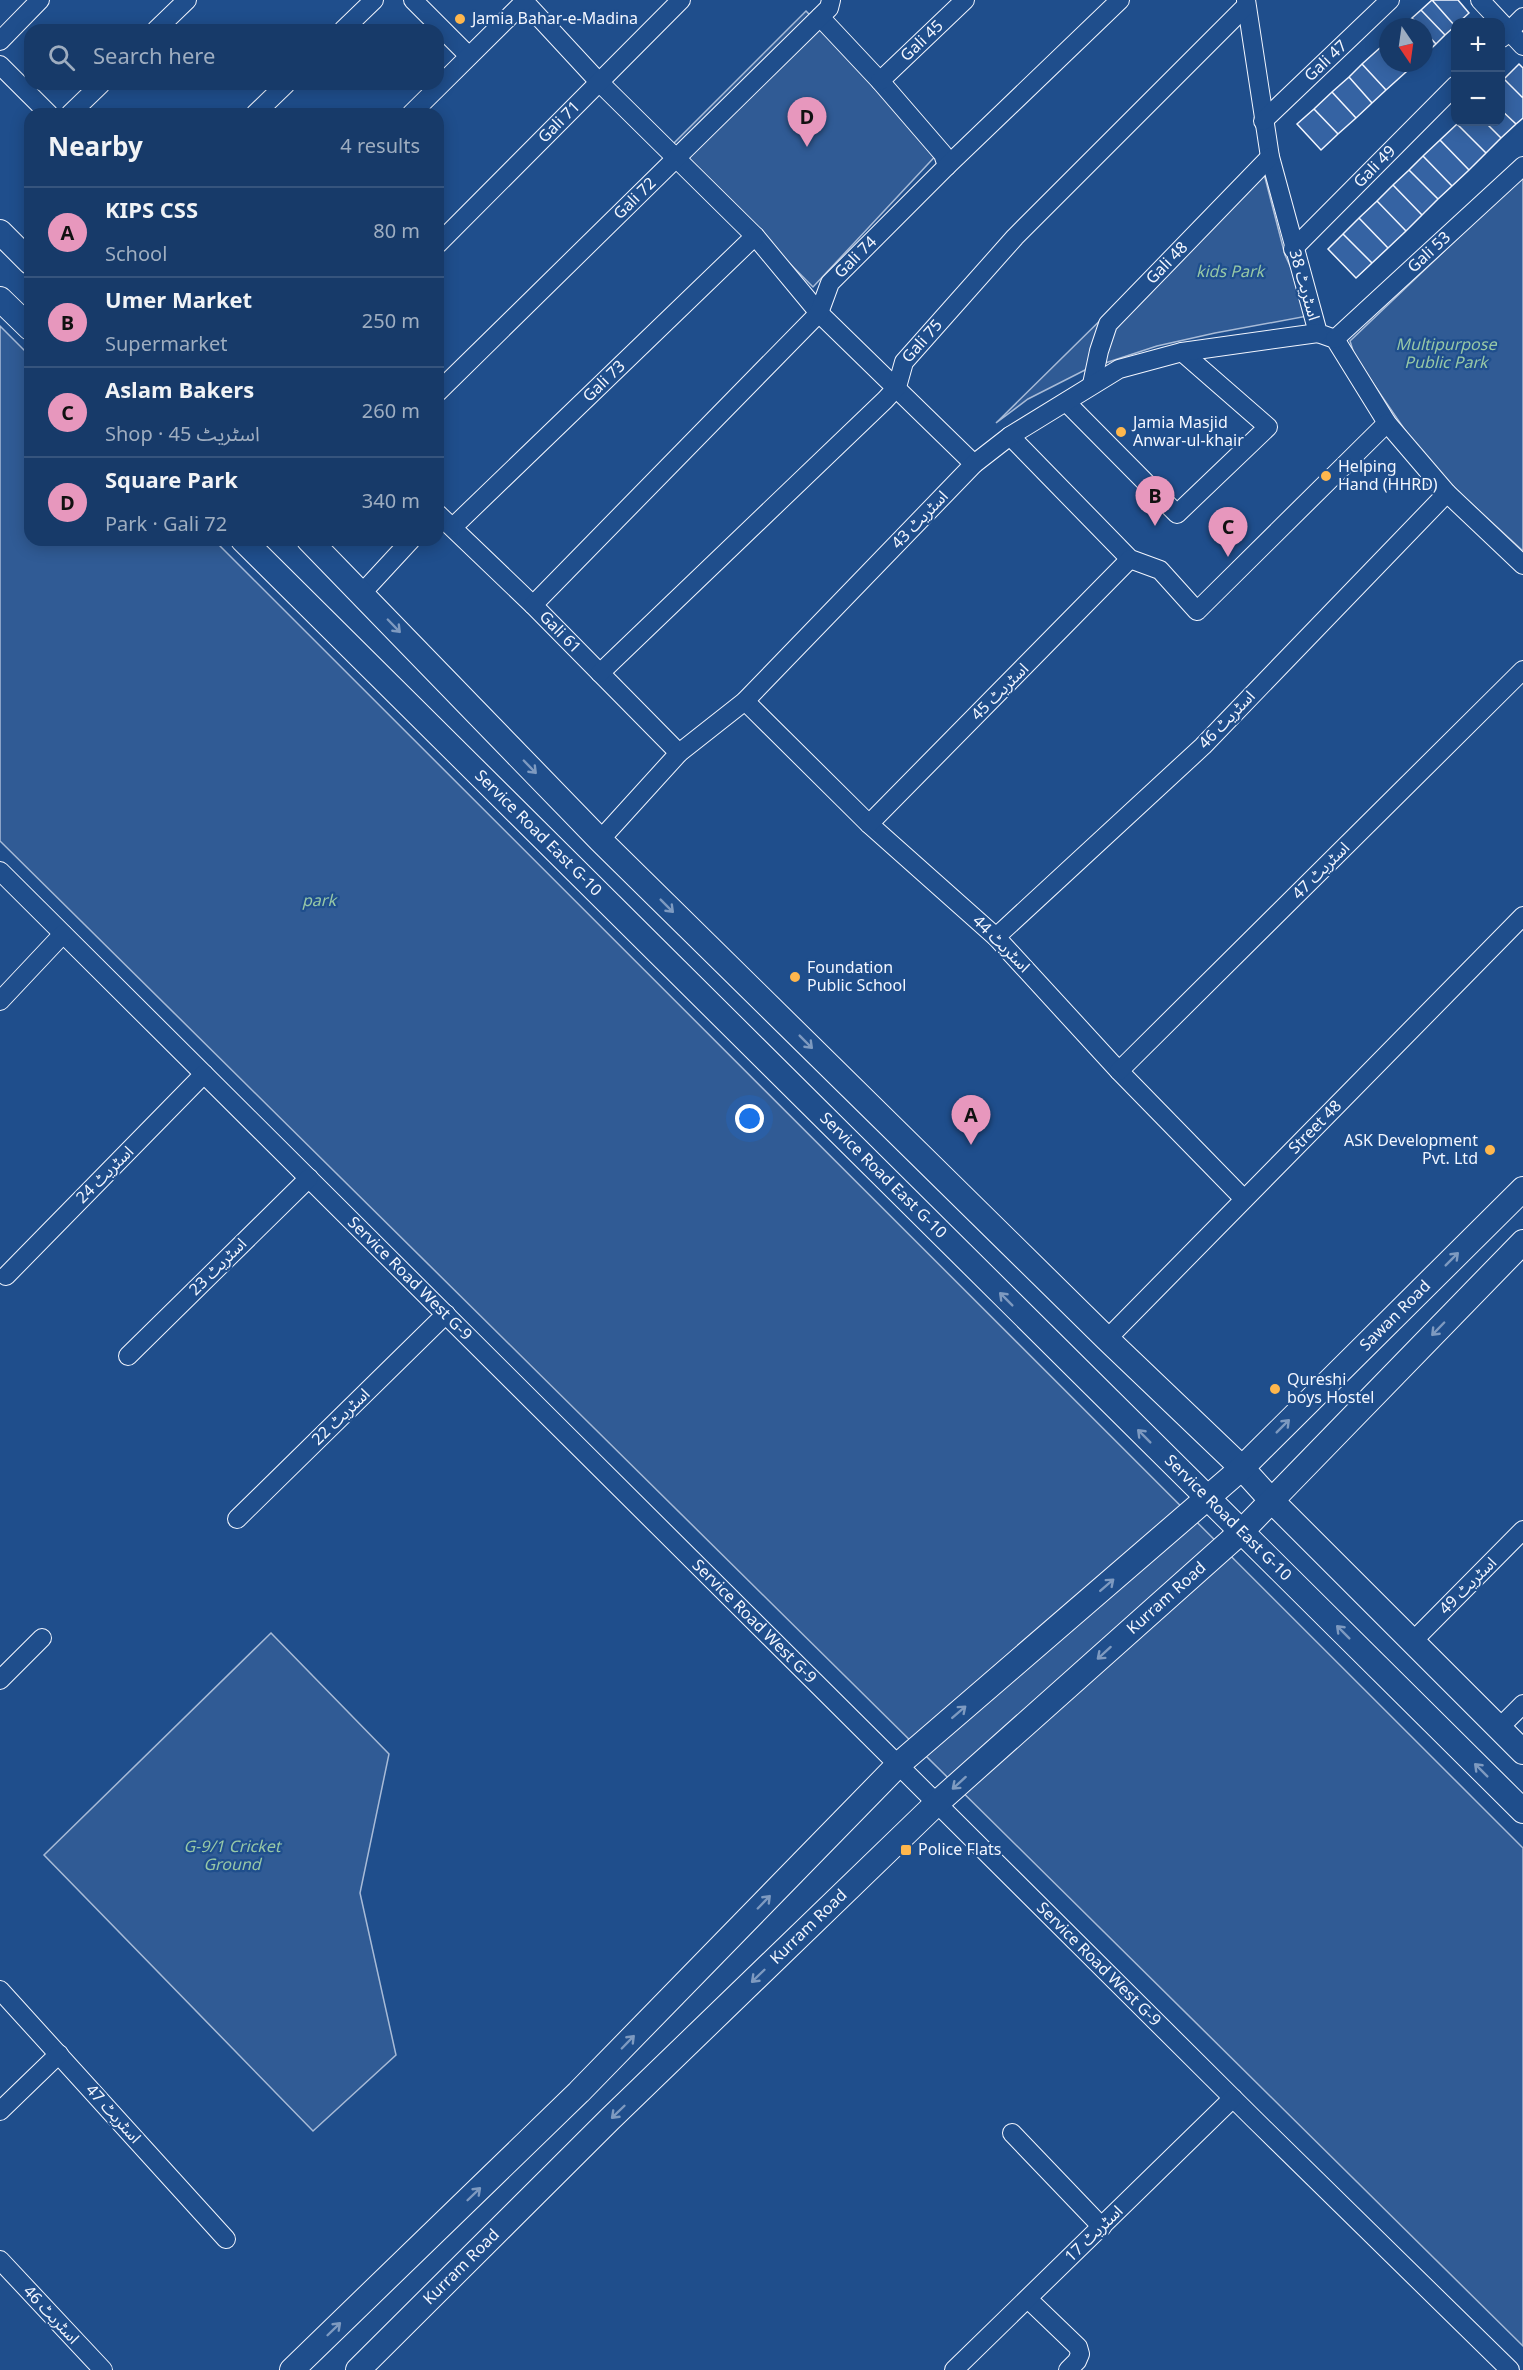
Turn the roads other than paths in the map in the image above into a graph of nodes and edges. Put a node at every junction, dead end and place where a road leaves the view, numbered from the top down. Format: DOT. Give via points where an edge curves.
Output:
graph roads {
  1 [pos="40,0"];
  2 [pos="187,0"];
  3 [pos="374,0"];
  4 [pos="413,0"];
  5 [pos="681,0"];
  6 [pos="965,0"];
  7 [pos="1119,0"];
  8 [pos="1390,0"];
  9 [pos="1480,0"];
  10 [pos="525,1"];
  11 [pos="1246,3"];
  12 [pos="828,7"];
  13 [pos="1523,17"];
  14 [pos="1493,18"];
  15 [pos="162,24"];
  16 [pos="349,24"];
  17 [pos="437,24"];
  18 [pos="444,31"];
  19 [pos="1505,35"];
  20 [pos="0,41"];
  21 [pos="1523,46"];
  22 [pos="469,56"];
  23 [pos="0,65"];
  24 [pos="444,81"];
  25 [pos="880,81"];
  26 [pos="599,82"];
  27 [pos="24,89"];
  28 [pos="1451,89"];
  29 [pos="25,90"];
  30 [pos="95,90"];
  31 [pos="280,90"];
  32 [pos="435,90"];
  33 [pos="43,108"];
  34 [pos="76,108"];
  35 [pos="261,108"];
  36 [pos="417,108"];
  37 [pos="1263,121"];
  38 [pos="1270,157"];
  39 [pos="676,159"];
  40 [pos="947,166"];
  41 [pos="1523,166"];
  42 [pos="0,232"];
  43 [pos="755,236"];
  44 [pos="444,238"];
  45 [pos="1293,249"];
  46 [pos="24,256"];
  47 [pos="0,299"];
  48 [pos="819,313"];
  49 [pos="24,322"];
  50 [pos="1326,336"];
  51 [pos="1182,351"];
  52 [pos="1092,384"];
  53 [pos="444,386"];
  54 [pos="897,387"];
  55 [pos="1065,402"];
  56 [pos="1387,423"];
  57 [pos="1010,436"];
  58 [pos="974,464"];
  59 [pos="1447,493"];
  60 [pos="444,519"];
  61 [pos="453,527"];
  62 [pos="249,546"];
  63 [pos="315,546"];
  64 [pos="405,546"];
  65 [pos="1131,560"];
  66 [pos="1523,565"];
  67 [pos="362,593"];
  68 [pos="533,605"];
  69 [pos="1523,670"];
  70 [pos="600,673"];
  71 [pos="745,701"];
  72 [pos="679,753"];
  73 [pos="869,824"];
  74 [pos="600,840"];
  75 [pos="0,871"];
  76 [pos="1523,916"];
  77 [pos="63,934"];
  78 [pos="996,937"];
  79 [pos="0,1001"];
  80 [pos="1119,1071"];
  81 [pos="204,1074"];
  82 [pos="309,1178"];
  83 [pos="1523,1188"];
  84 [pos="1244,1199"];
  85 [pos="1520,1250"];
  86 [pos="6,1276"];
  87 [pos="446,1314"];
  88 [pos="1107,1339"];
  89 [pos="128,1356"];
  90 [pos="1242,1468"];
  91 [pos="1207,1499"];
  92 [pos="1271,1500"];
  93 [pos="237,1519"];
  94 [pos="1523,1530"];
  95 [pos="1242,1531"];
  96 [pos="42,1638"];
  97 [pos="1412,1642"];
  98 [pos="0,1680"];
  99 [pos="1523,1704"];
  100 [pos="1499,1728"];
  101 [pos="1523,1752"];
  102 [pos="899,1764"];
  103 [pos="937,1803"];
  104 [pos="1523,1811"];
  105 [pos="0,1990"];
  106 [pos="59,2054"];
  107 [pos="1233,2098"];
  108 [pos="0,2111"];
  109 [pos="1012,2133"];
  110 [pos="1102,2227"];
  111 [pos="226,2239"];
  112 [pos="0,2260"];
  113 [pos="1028,2300"];
  114 [pos="103,2370"];
  115 [pos="292,2370"];
  116 [pos="358,2370"];
  117 [pos="954,2370"];
  118 [pos="1068,2370"];
  119 [pos="1510,2370"];
  1 -- 20 [label="street"];
  2 -- 15 [label="street"];
  3 -- 16 [label="street"];
  4 -- 17 [label="street"];
  5 -- 26 [label="street, Gali 71"];
  6 -- 25 [label="street, Gali 45"];
  7 -- 40 [label="street, Gali 74"];
  8 -- 37 [label="street, Gali 47"];
  9 -- 14 [label="street"];
  10 -- 22 [label="street"];
  10 -- 26 [label="street"];
  11 -- 37 [label="street, اسٹریٹ 38"];
  11 -- 54 [label="street, Gali 75" via="1014,237 904,362"];
  12 -- 25 [label="street"];
  12 -- 39 [label="street, Gali 72"];
  13 -- 19 [label="street"];
  18 -- 22 [label="street"];
  19 -- 21 [label="street"];
  22 -- 24 [label="street"];
  23 -- 27 [label="street"];
  25 -- 40 [label="street" via="942,154"];
  26 -- 39 [label="street"];
  26 -- 44 [label="street, Gali 71"];
  28 -- 45 [label="street, Gali 49"];
  29 -- 33 [label="street"];
  30 -- 34 [label="street"];
  31 -- 35 [label="street"];
  32 -- 36 [label="street"];
  37 -- 38 [label="street, اسٹریٹ 38"];
  38 -- 45 [label="street, اسٹریٹ 38"];
  38 -- 52 [label="street, Gali 48" via="1108,324"];
  39 -- 43 [label="street"];
  39 -- 53 [label="street, Gali 72"];
  40 -- 48 [label="street, Gali 74" via="830,283"];
  41 -- 50 [label="street, Gali 53"];
  42 -- 46 [label="main road"];
  43 -- 48 [label="street"];
  43 -- 61 [label="street, Gali 73"];
  45 -- 50 [label="street, اسٹریٹ 38"];
  47 -- 49 [label="main road"];
  48 -- 54 [label="street"];
  48 -- 68 [label="street, Gali 74"];
  50 -- 51 [label="street, اسٹریٹ 43"];
  50 -- 56 [label="street, اسٹریٹ 38"];
  51 -- 52 [label="street, اسٹریٹ 43" via="1119,369"];
  51 -- 55 [label="street" via="1268,427 1177,514"];
  52 -- 55 [label="street, اسٹریٹ 43"];
  54 -- 58 [label="street"];
  54 -- 70 [label="street, Gali 75"];
  55 -- 57 [label="street, اسٹریٹ 43"];
  56 -- 59 [label="street, اسٹریٹ 38"];
  56 -- 65 [label="street" via="1197,611 1160,570"];
  57 -- 58 [label="street, اسٹریٹ 43"];
  57 -- 65 [label="street"];
  58 -- 71 [label="street, اسٹریٹ 43"];
  59 -- 66 [label="street, اسٹریٹ 38"];
  59 -- 78 [label="street, اسٹریٹ 46" via="1203,746"];
  60 -- 61 [label="street, Gali 61"];
  61 -- 68 [label="street, Gali 61"];
  91 -- 62 [label="main road, Service Road East G-10, one-way"];
  63 -- 67 [label="main road"];
  64 -- 67 [label="street"];
  65 -- 73 [label="street, اسٹریٹ 45"];
  67 -- 74 [label="main road, one-way"];
  68 -- 70 [label="street, Gali 61"];
  69 -- 80 [label="street, اسٹریٹ 47"];
  70 -- 72 [label="street, Gali 61"];
  71 -- 72 [label="street, اسٹریٹ 43"];
  71 -- 73 [label="street, اسٹریٹ 44"];
  72 -- 74 [label="street, اسٹریٹ 43"];
  73 -- 78 [label="street, اسٹریٹ 44"];
  74 -- 88 [label="main road, one-way"];
  75 -- 77 [label="street, Service Road West G-9"];
  76 -- 84 [label="street, Street 48"];
  77 -- 79 [label="street"];
  77 -- 81 [label="street, Service Road West G-9"];
  78 -- 80 [label="street, اسٹریٹ 44"];
  80 -- 84 [label="street, اسٹریٹ 44"];
  81 -- 82 [label="street, Service Road West G-9"];
  81 -- 86 [label="street, اسٹریٹ 24"];
  82 -- 87 [label="street, Service Road West G-9"];
  82 -- 89 [label="street, اسٹریٹ 23"];
  90 -- 83 [label="main road, Sawan Road, one-way"];
  84 -- 88 [label="street, Street 48"];
  85 -- 92 [label="main road, one-way"];
  87 -- 93 [label="street, اسٹریٹ 22"];
  87 -- 102 [label="street, Service Road West G-9"];
  88 -- 90 [label="main road"];
  90 -- 91 [label="main road, Sawan Road"];
  90 -- 92 [label="main road"];
  91 -- 95 [label="main road, Service Road East G-10"];
  102 -- 91 [label="main road, Sawan Road, one-way"];
  92 -- 95 [label="main road, Kurram Road"];
  92 -- 97 [label="main road"];
  94 -- 97 [label="street, اسٹریٹ 49"];
  95 -- 103 [label="main road, Kurram Road, one-way"];
  104 -- 95 [label="main road, Service Road East G-10, one-way"];
  96 -- 98 [label="street"];
  97 -- 100 [label="main road"];
  99 -- 100 [label="street"];
  100 -- 101 [label="main road"];
  102 -- 103 [label="street, Service Road West G-9"];
  115 -- 102 [label="main road, one-way" via="579,2092"];
  103 -- 107 [label="street, Service Road West G-9"];
  103 -- 116 [label="main road, Kurram Road, one-way" via="610,2119"];
  105 -- 106 [label="street, اسٹریٹ 47"];
  106 -- 108 [label="street"];
  106 -- 111 [label="street, اسٹریٹ 47"];
  107 -- 110 [label="street, اسٹریٹ 17"];
  107 -- 119 [label="street, Service Road West G-9"];
  109 -- 110 [label="street"];
  110 -- 113 [label="street, اسٹریٹ 17"];
  112 -- 114 [label="street, اسٹریٹ 46"];
  113 -- 117 [label="street, اسٹریٹ 17"];
  113 -- 118 [label="street" via="1078,2347 1077,2361"];
}
